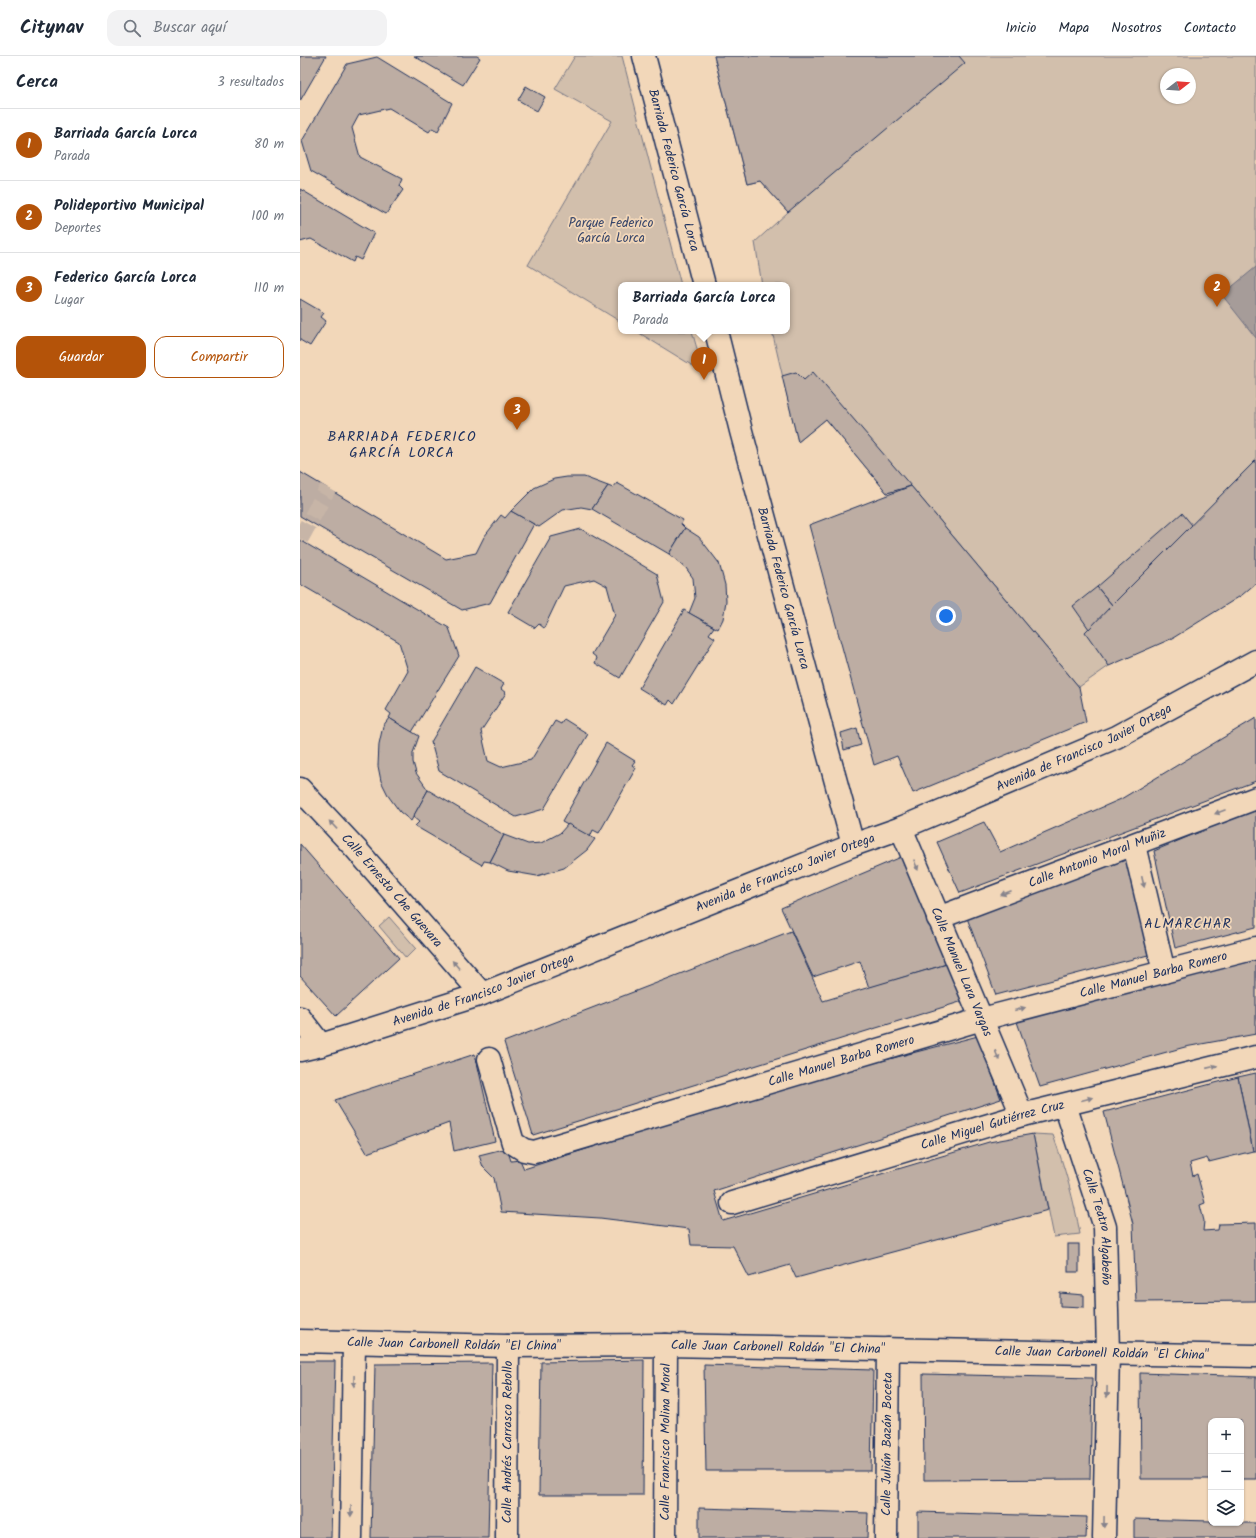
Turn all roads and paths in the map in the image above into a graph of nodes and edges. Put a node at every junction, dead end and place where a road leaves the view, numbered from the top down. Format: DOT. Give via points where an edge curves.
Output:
graph roads {
  1 [pos="644,56"];
  2 [pos="703,282"];
  3 [pos="717,334"];
  4 [pos="1256,661"];
  5 [pos="300,789"];
  6 [pos="1256,798"];
  7 [pos="901,828"];
  8 [pos="1134,844"];
  9 [pos="853,845"];
  10 [pos="938,918"];
  11 [pos="1256,948"];
  12 [pos="1164,972"];
  13 [pos="482,994"];
  14 [pos="300,1018"];
  15 [pos="982,1019"];
  16 [pos="321,1045"];
  17 [pos="300,1050"];
  18 [pos="1256,1057"];
  19 [pos="489,1059"];
  20 [pos="1065,1105"];
  21 [pos="1022,1115"];
  22 [pos="732,1203"];
  23 [pos="300,1341"];
  24 [pos="354,1342"];
  25 [pos="666,1345"];
  26 [pos="508,1346"];
  27 [pos="888,1349"];
  28 [pos="1108,1354"];
  29 [pos="1256,1356"];
  30 [pos="351,1538"];
  31 [pos="507,1538"];
  32 [pos="665,1538"];
  33 [pos="886,1538"];
  34 [pos="1104,1538"];
  1 -- 2 [label="street, Barriada Federico García Lorca"];
  3 -- 9 [label="street, Barriada Federico García Lorca"];
  4 -- 7 [label="street, Avenida de Francisco Javier Ortega" via="1116,737"];
  13 -- 5 [label="street, Calle Ernesto Che Guevara, one-way" via="356,849"];
  6 -- 8 [label="street, Calle Antonio Moral Muñiz, one-way"];
  7 -- 9 [label="street, Avenida de Francisco Javier Ortega"];
  7 -- 10 [label="street, Calle Manuel Lara Vargas, one-way"];
  8 -- 10 [label="street, Calle Antonio Moral Muñiz, one-way"];
  8 -- 12 [label="street, one-way"];
  9 -- 13 [label="street, Avenida de Francisco Javier Ortega"];
  10 -- 15 [label="street, Calle Manuel Lara Vargas"];
  11 -- 12 [label="street, Calle Manuel Barba Romero"];
  15 -- 12 [label="street, Calle Manuel Barba Romero, one-way"];
  13 -- 16 [label="street, Avenida de Francisco Javier Ortega"];
  14 -- 16 [label="street"];
  15 -- 19 [label="street, Calle Manuel Barba Romero" via="534,1152 524,1150 513,1143"];
  15 -- 21 [label="street, Calle Manuel Lara Vargas, one-way"];
  16 -- 17 [label="street, Avenida de Francisco Javier Ortega"];
  20 -- 18 [label="street, Calle Miguel Gutiérrez Cruz, one-way"];
  20 -- 21 [label="street, Calle Miguel Gutiérrez Cruz"];
  20 -- 28 [label="street, Calle Teatro Algabeño" via="1105,1227"];
  21 -- 22 [label="street, Calle Miguel Gutiérrez Cruz"];
  23 -- 24 [label="street, Calle Juan Carbonell Roldán \"El China\""];
  24 -- 26 [label="street, Calle Juan Carbonell Roldán \"El China\""];
  24 -- 30 [label="street, one-way"];
  25 -- 26 [label="street, Calle Juan Carbonell Roldán \"El China\""];
  25 -- 27 [label="street, Calle Juan Carbonell Roldán \"El China\""];
  25 -- 32 [label="street, Calle Francisco Molina Moral"];
  26 -- 31 [label="street, Calle Andrés Carrasco Rebollo"];
  27 -- 28 [label="street, Calle Juan Carbonell Roldán \"El China\""];
  27 -- 33 [label="street, Calle Julián Bazán Boceta"];
  28 -- 29 [label="street, Calle Juan Carbonell Roldán \"El China\""];
  28 -- 34 [label="street, Calle Teatro Algabeño, one-way"];
}
